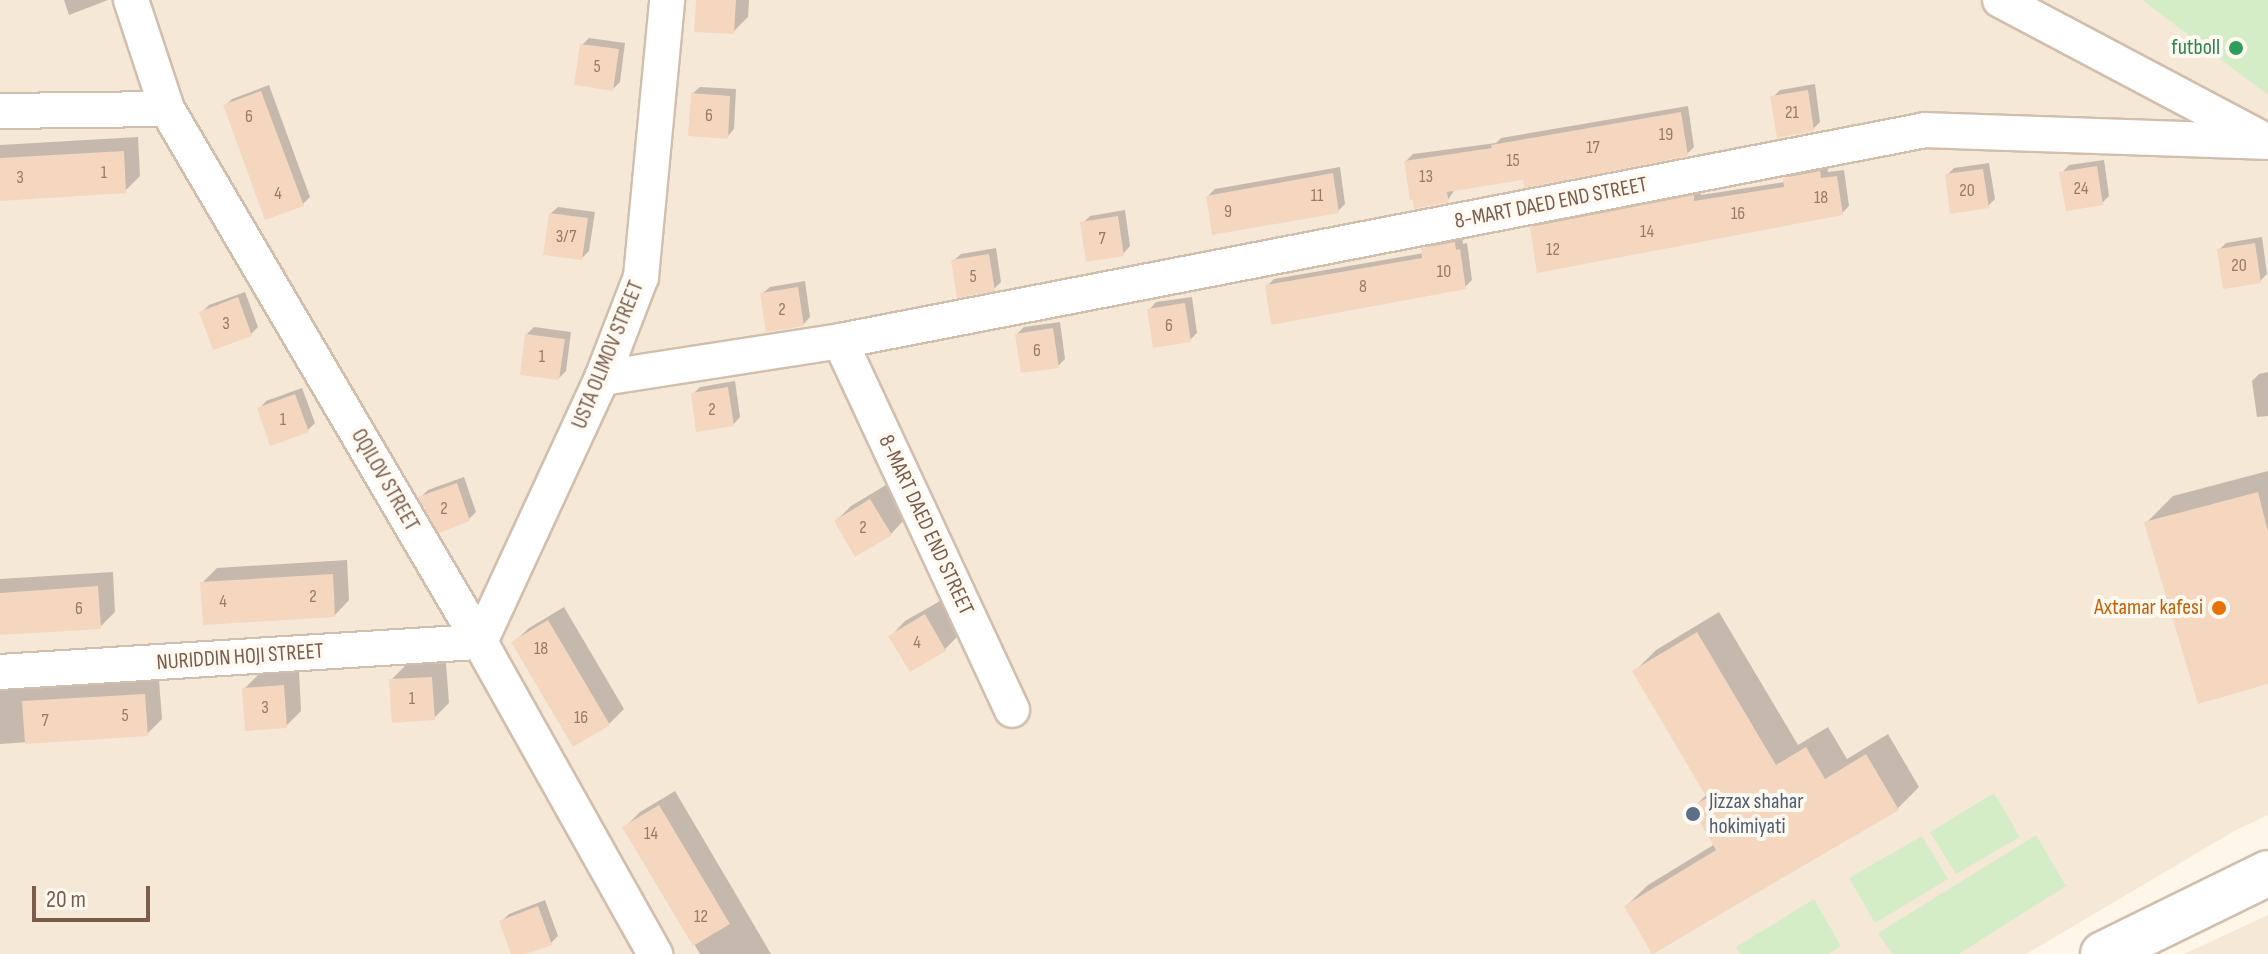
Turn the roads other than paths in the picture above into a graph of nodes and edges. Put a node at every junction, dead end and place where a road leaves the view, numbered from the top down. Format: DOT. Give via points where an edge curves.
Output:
graph roads {
  1 [pos="131,0"];
  2 [pos="667,0"];
  3 [pos="2000,0"];
  4 [pos="167,109"];
  5 [pos="0,111"];
  6 [pos="2268,142"];
  7 [pos="840,341"];
  8 [pos="602,378"];
  9 [pos="480,642"];
  10 [pos="0,672"];
  11 [pos="1012,710"];
  12 [pos="2268,873"];
  13 [pos="645,951"];
  14 [pos="2103,954"];
  1 -- 4 [label="street, OQILOV STREET"];
  2 -- 8 [label="street, USTA OLIMOV STREET" via="641,277"];
  3 -- 6 [label="street"];
  4 -- 5 [label="street"];
  4 -- 9 [label="street, OQILOV STREET"];
  6 -- 7 [label="street, 8-MART DAED END STREET" via="1925,130"];
  7 -- 8 [label="street, 8-MART DAED END STREET"];
  7 -- 11 [label="street, 8-MART DAED END STREET"];
  8 -- 9 [label="street, USTA OLIMOV STREET"];
  9 -- 10 [label="street, NURIDDIN HOJI STREET"];
  9 -- 13 [label="street, OQILOV STREET"];
  12 -- 14 [label="main road"];
}
